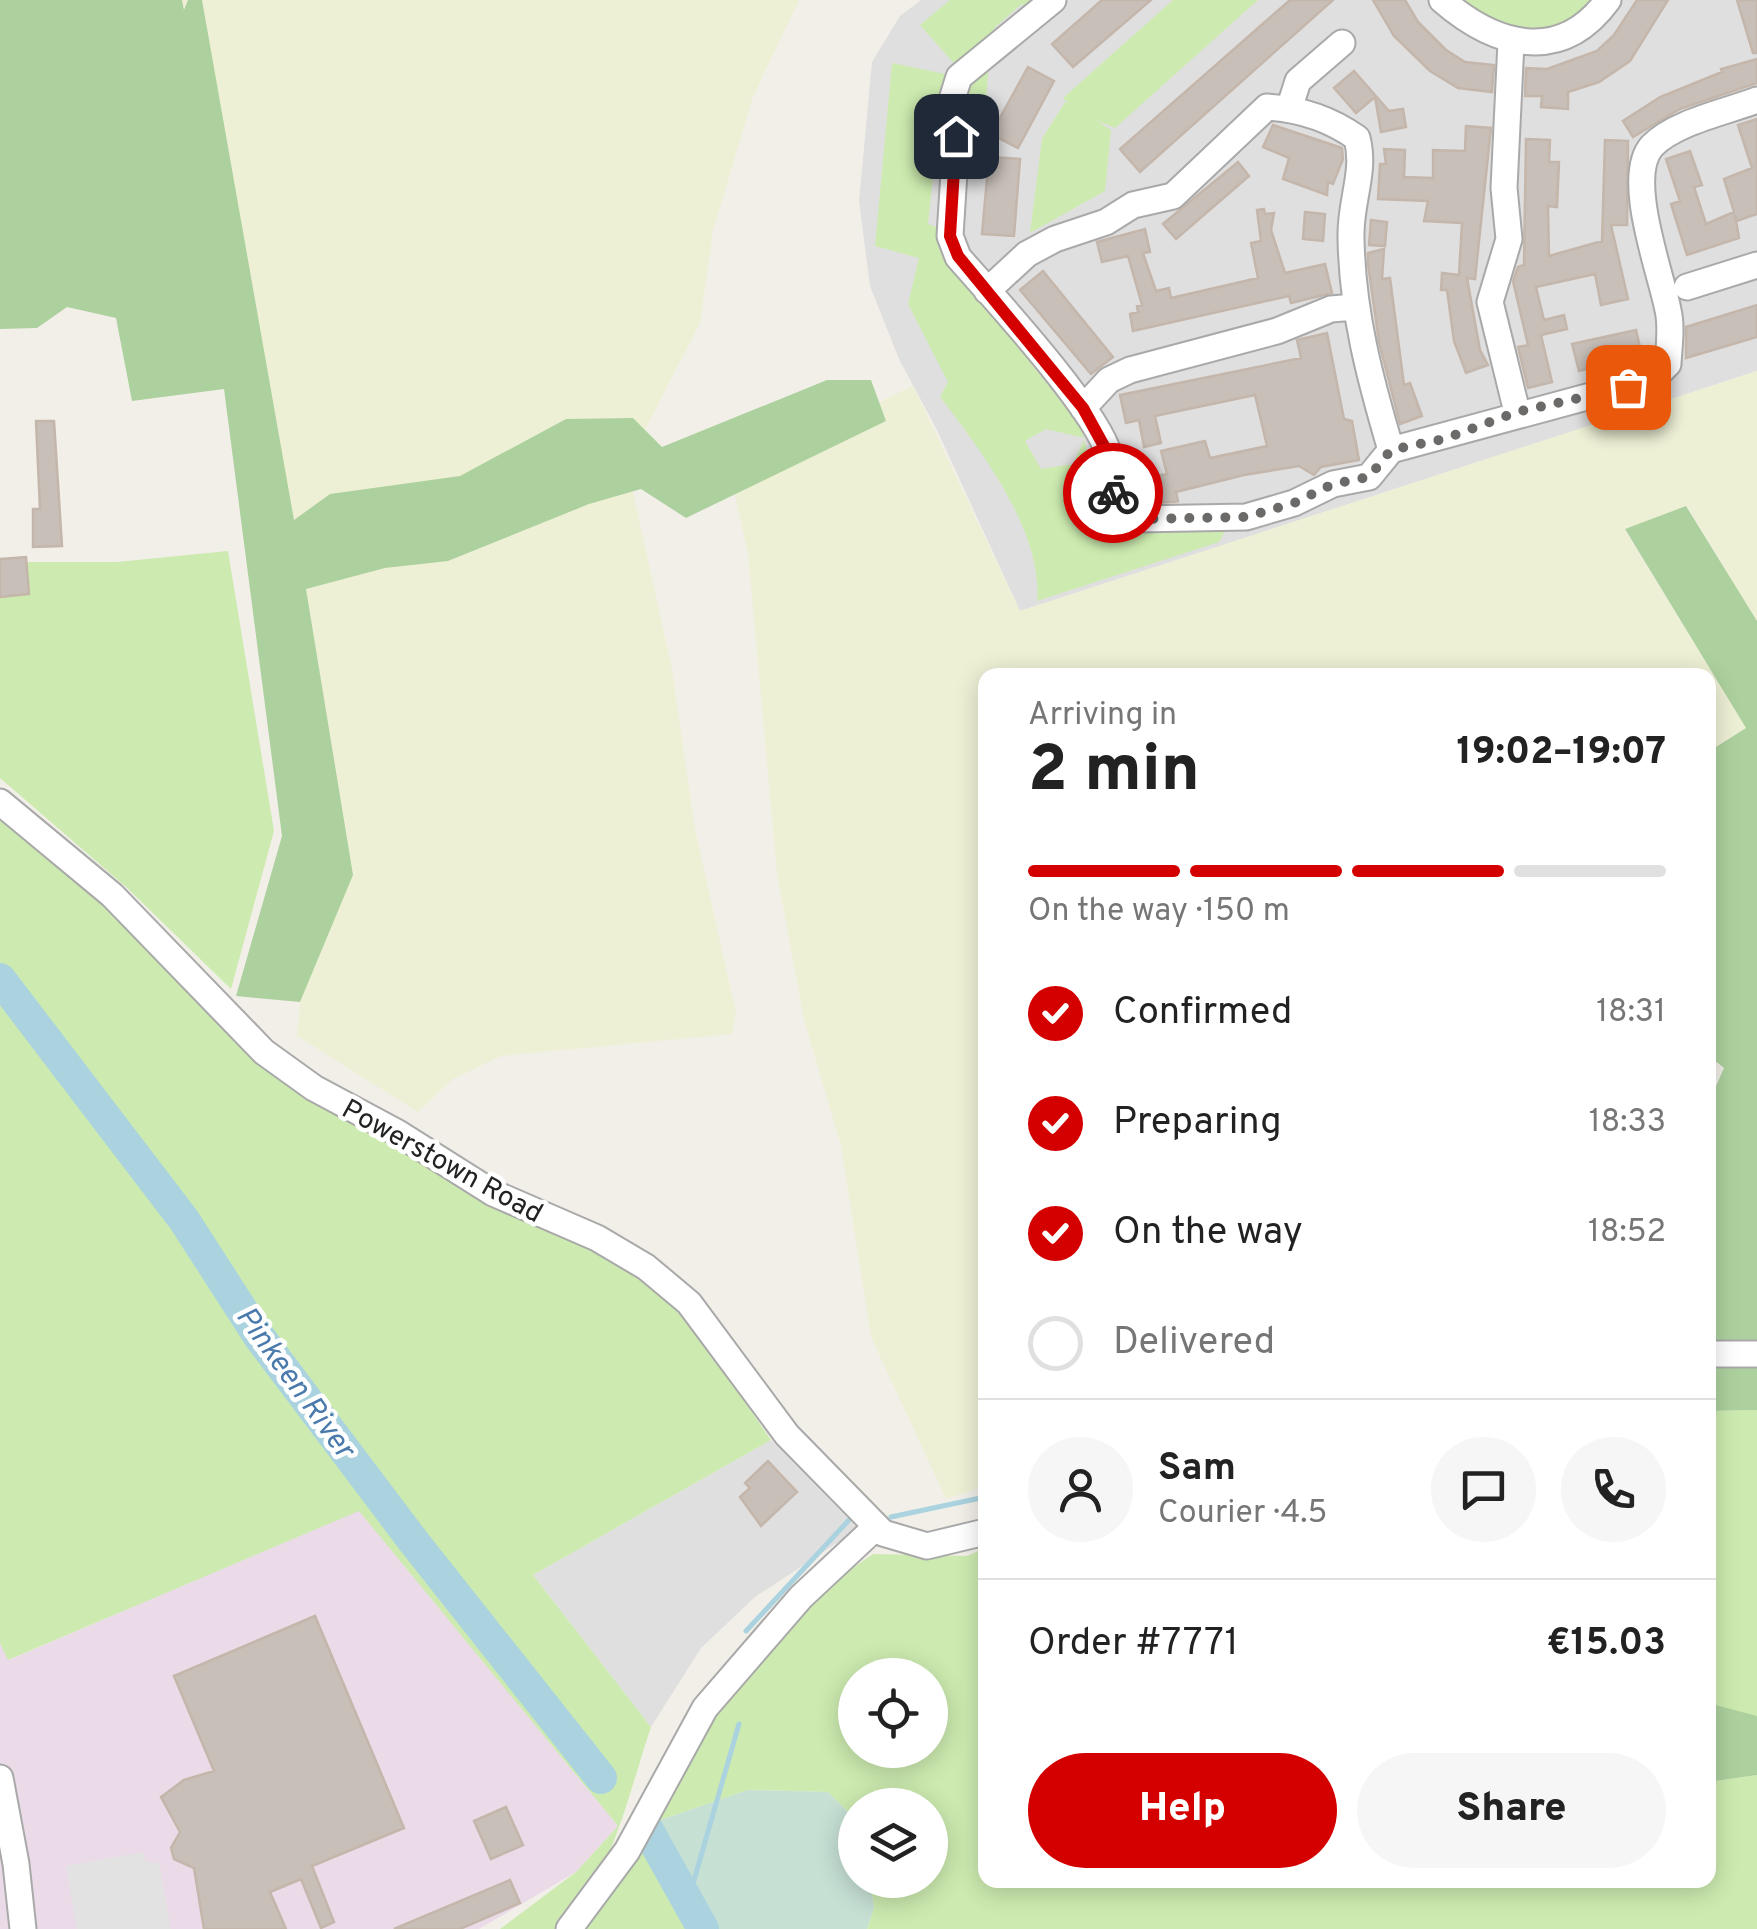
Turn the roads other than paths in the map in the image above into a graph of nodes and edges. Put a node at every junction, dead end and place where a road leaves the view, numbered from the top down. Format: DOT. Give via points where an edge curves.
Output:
graph roads {
  1 [pos="1054,0"];
  2 [pos="1442,0"];
  3 [pos="1608,0"];
  4 [pos="1342,42"];
  5 [pos="1511,42"];
  6 [pos="1757,100"];
  7 [pos="1290,108"];
  8 [pos="1757,265"];
  9 [pos="1687,288"];
  10 [pos="987,290"];
  11 [pos="1355,307"];
  12 [pos="1083,408"];
  13 [pos="1517,412"];
  14 [pos="1391,450"];
  15 [pos="0,802"];
  16 [pos="1716,1354"];
  17 [pos="1757,1354"];
  18 [pos="876,1526"];
  19 [pos="978,1534"];
  20 [pos="0,1778"];
  21 [pos="23,1929"];
  22 [pos="569,1929"];
  1 -- 10 [label="street" via="959,76 953,96 950,236"];
  2 -- 5 [label="street" via="1483,32"];
  3 -- 5 [label="street" via="1570,33"];
  4 -- 7 [label="street" via="1298,82"];
  5 -- 13 [label="street" via="1504,188 1509,240 1490,302"];
  6 -- 13 [label="street" via="1668,135 1650,148 1642,169 1669,314 1668,364 1654,378 1600,396"];
  7 -- 10 [label="street" via="1267,107 1172,196 1055,238"];
  7 -- 11 [label="street" via="1337,123 1357,138 1364,164 1352,202"];
  8 -- 9 [label="street"];
  10 -- 12 [label="street"];
  11 -- 12 [label="street" via="1130,370 1109,380"];
  11 -- 14 [label="street" via="1358,340"];
  12 -- 14 [label="street" via="1110,457 1118,508 1138,519 1246,517 1369,477"];
  13 -- 14 [label="street"];
  15 -- 18 [label="street, Powerstown Road" via="112,895 264,1052 314,1088 493,1193 646,1267 688,1304 787,1435"];
  16 -- 17 [label="street"];
  18 -- 19 [label="street, Powerstown Road" via="927,1546"];
  18 -- 22 [label="street" via="801,1596 704,1708 627,1851"];
  20 -- 21 [label="street"];
}
